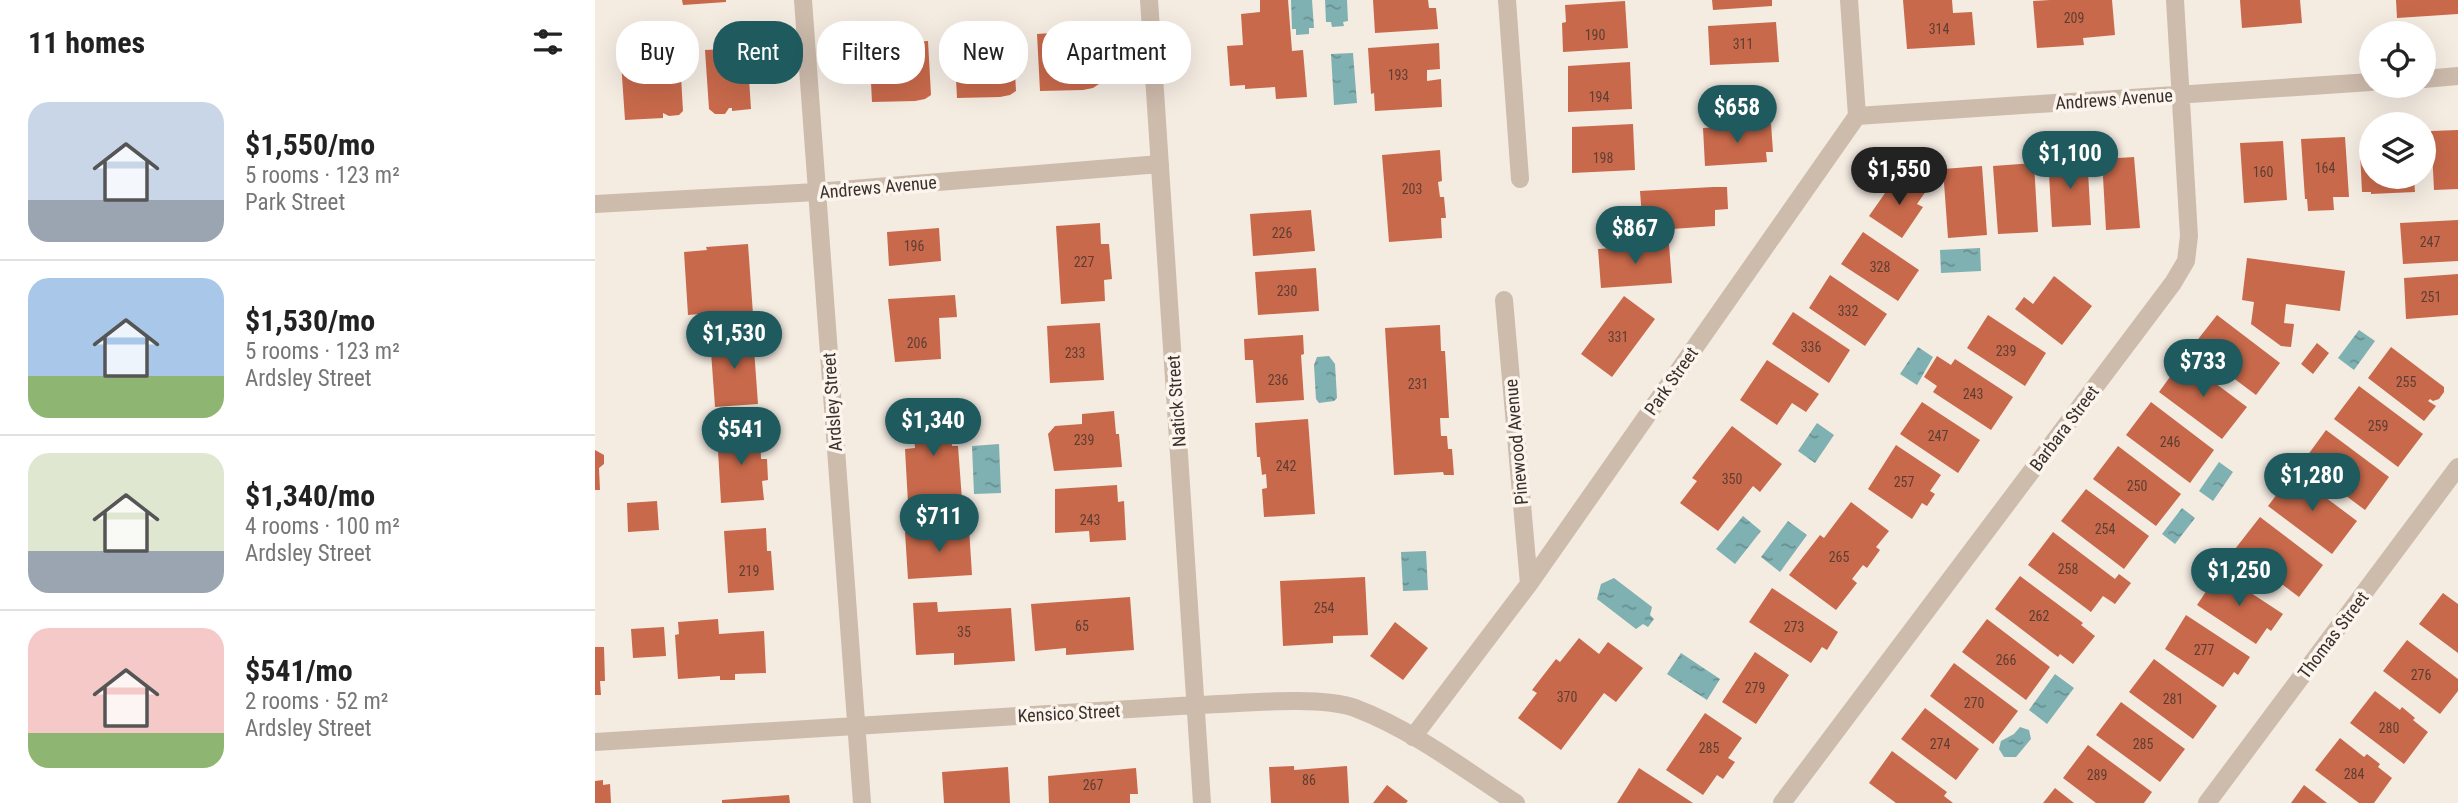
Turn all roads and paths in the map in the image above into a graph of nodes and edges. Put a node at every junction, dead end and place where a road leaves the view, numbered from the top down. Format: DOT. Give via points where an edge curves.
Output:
graph roads {
  1 [pos="803,0"];
  2 [pos="1149,0"];
  3 [pos="1507,0"];
  4 [pos="1849,0"];
  5 [pos="2175,0"];
  6 [pos="2458,76"];
  7 [pos="2436,78"];
  8 [pos="2359,83"];
  9 [pos="2182,94"];
  10 [pos="1857,116"];
  11 [pos="1160,164"];
  12 [pos="1520,179"];
  13 [pos="816,192"];
  14 [pos="595,204"];
  15 [pos="1504,300"];
  16 [pos="2458,467"];
  17 [pos="1529,584"];
  18 [pos="1196,705"];
  19 [pos="857,726"];
  20 [pos="1413,737"];
  21 [pos="595,743"];
  22 [pos="862,803"];
  23 [pos="1202,803"];
  24 [pos="1516,803"];
  25 [pos="1782,803"];
  26 [pos="2207,803"];
  1 -- 13 [label="street, Ardsley Street"];
  2 -- 11 [label="street, Natick Street"];
  3 -- 12 [label="street"];
  4 -- 10 [label="street"];
  5 -- 9 [label="street, Barbara Street"];
  6 -- 7 [label="street"];
  8 -- 9 [label="street, Andrews Avenue"];
  9 -- 10 [label="street, Andrews Avenue"];
  9 -- 25 [label="street, Barbara Street" via="2189,236 2186,261"];
  10 -- 17 [label="street, Park Street"];
  11 -- 13 [label="street, Andrews Avenue"];
  11 -- 18 [label="street, Natick Street"];
  13 -- 14 [label="street, Andrews Avenue"];
  13 -- 19 [label="street, Ardsley Street"];
  15 -- 17 [label="street, Pinewood Avenue"];
  16 -- 26 [label="street, Thomas Street"];
  17 -- 20 [label="street, Park Street"];
  18 -- 19 [label="street, Kensico Street"];
  18 -- 20 [label="street, Kensico Street" via="1326,703 1354,708"];
  18 -- 23 [label="street, Natick Street"];
  19 -- 21 [label="street, Kensico Street"];
  19 -- 22 [label="street, Ardsley Street"];
  20 -- 24 [label="street, Kensico Street"];
}
